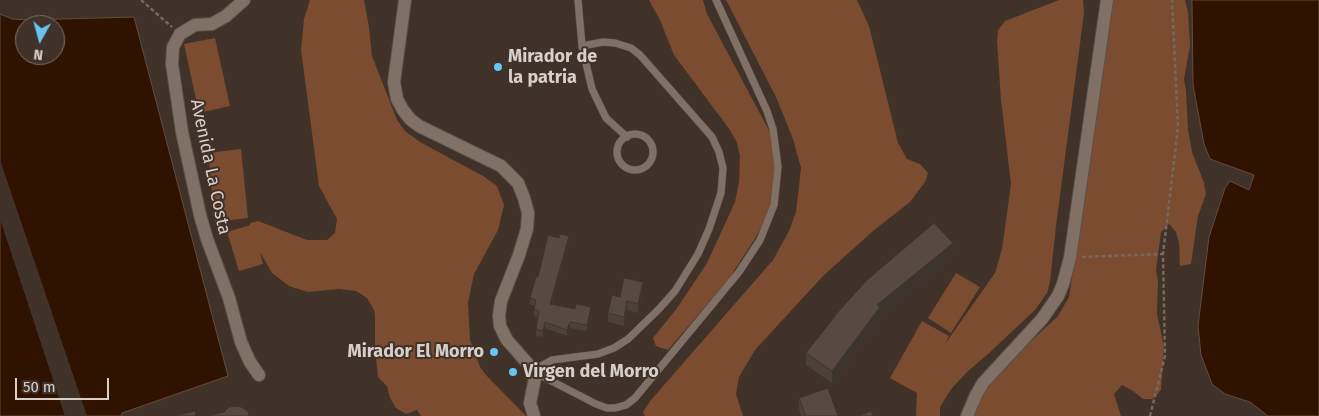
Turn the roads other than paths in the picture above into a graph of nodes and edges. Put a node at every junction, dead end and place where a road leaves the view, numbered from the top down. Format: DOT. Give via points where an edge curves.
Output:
graph roads {
  1 [pos="244,0"];
  2 [pos="405,0"];
  3 [pos="578,0"];
  4 [pos="716,0"];
  5 [pos="1107,0"];
  6 [pos="582,46"];
  7 [pos="626,136"];
  8 [pos="536,373"];
  9 [pos="259,375"];
  10 [pos="534,416"];
  11 [pos="967,416"];
  1 -- 9 [label="street, Avenida La Costa" via="212,24 195,26 180,34 173,48 172,64 194,195 206,239 229,298 241,342"];
  2 -- 8 [label="street" via="394,82 402,110 420,126 501,166 518,183 524,198 528,213 527,229 499,316 507,340"];
  3 -- 6 [label="lane"];
  4 -- 8 [label="lane" via="767,111 776,148 775,195 760,240 739,272 629,403 603,407"];
  5 -- 11 [label="street" via="1070,258 1063,284 1051,308 990,373"];
  6 -- 7 [label="lane" via="592,89 606,118"];
  6 -- 8 [label="lane" via="615,43 631,48 644,59 712,137 722,160 722,185 698,254 675,291 646,323 614,348 598,354 552,360 539,367"];
  7 -- 7 [label="lane" via="618,147 619,161 630,170 643,168 652,158 651,144 640,135"];
  8 -- 10 [label="street" via="530,403"];
}
